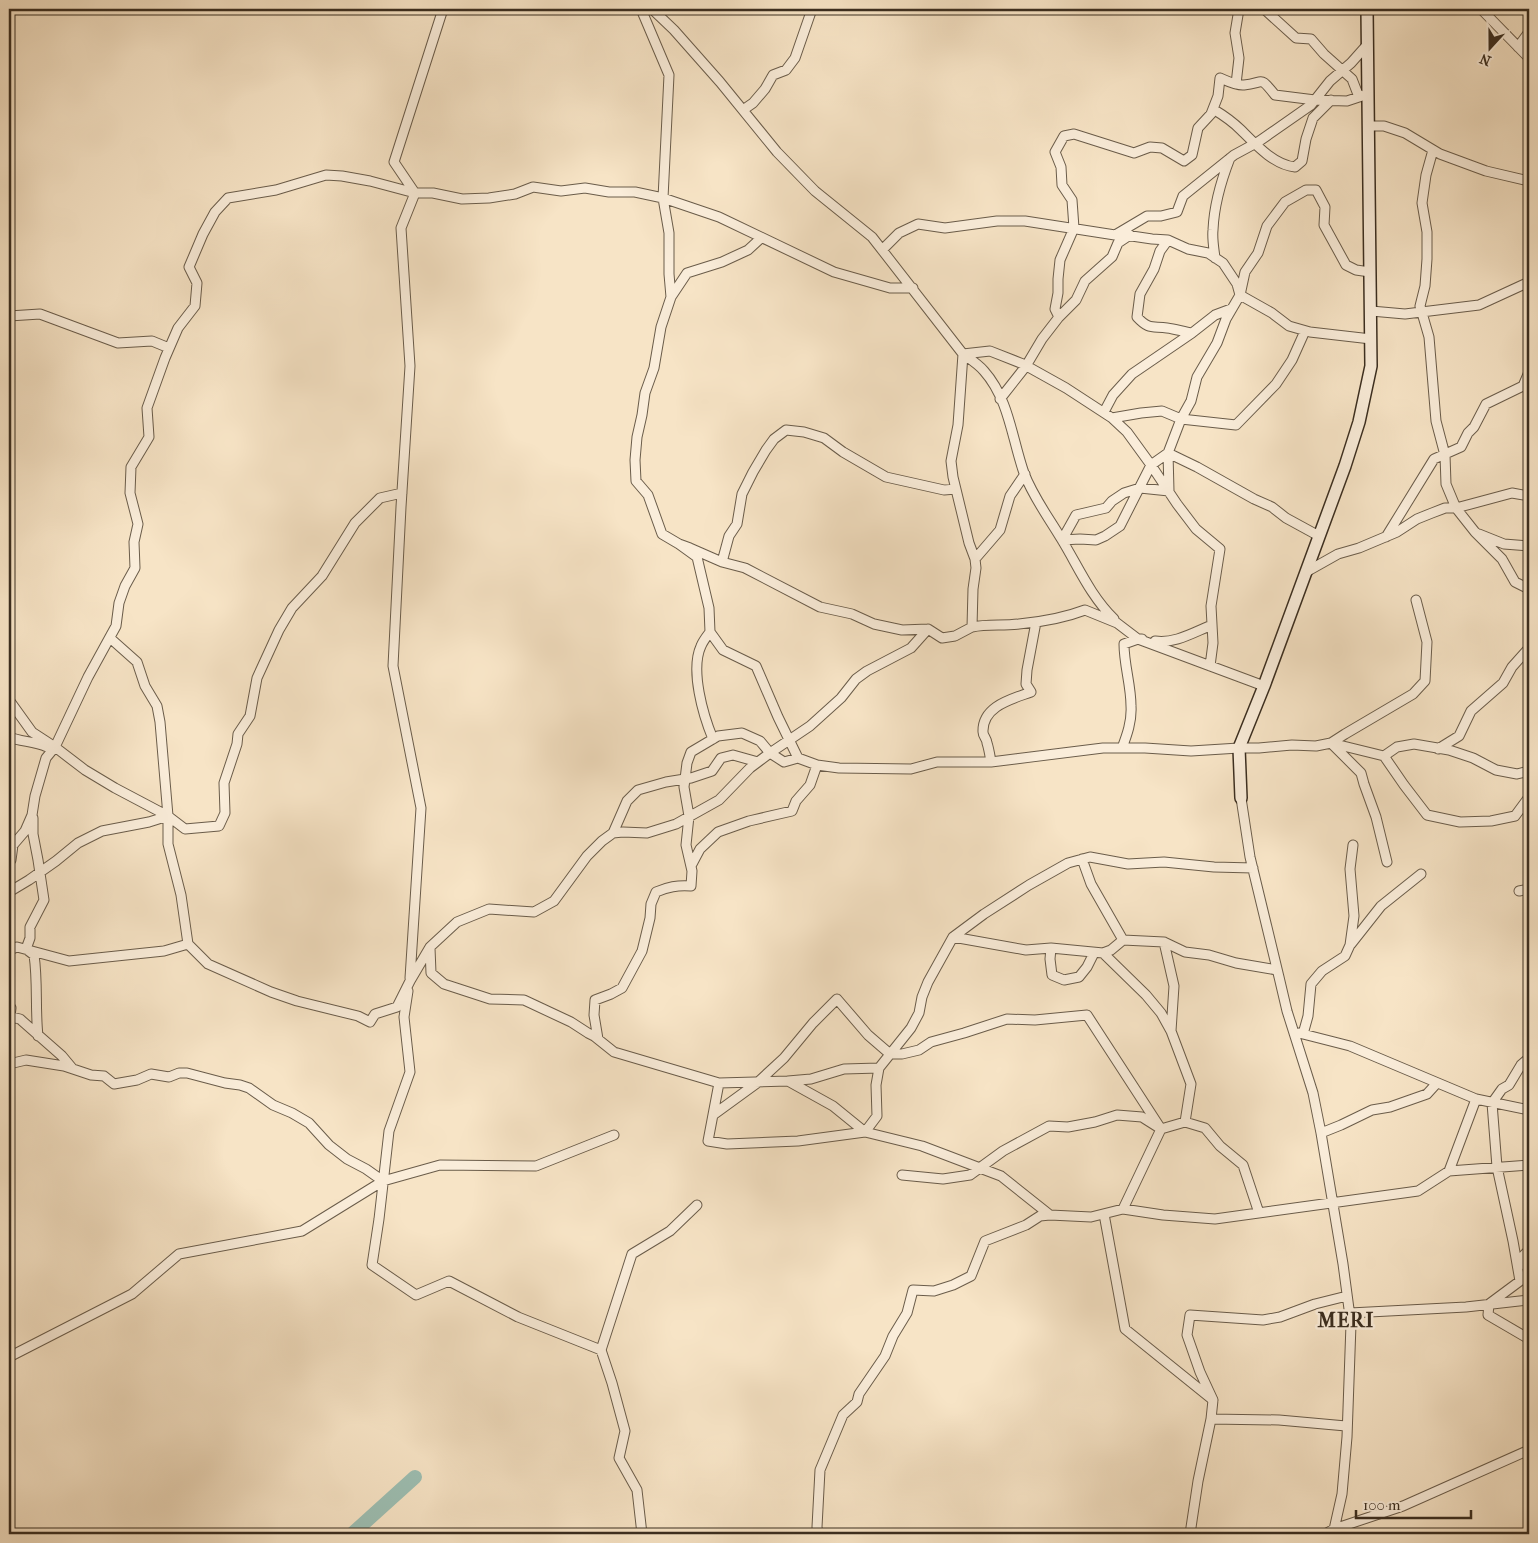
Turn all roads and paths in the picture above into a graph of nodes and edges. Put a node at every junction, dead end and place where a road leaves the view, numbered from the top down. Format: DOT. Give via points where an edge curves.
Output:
graph roads {
  1 [pos="443,9"];
  2 [pos="641,9"];
  3 [pos="652,9"];
  4 [pos="812,9"];
  5 [pos="1239,9"];
  6 [pos="1264,9"];
  7 [pos="1367,9"];
  8 [pos="1481,9"];
  9 [pos="1529,32"];
  10 [pos="1367,45"];
  11 [pos="1518,48"];
  12 [pos="1529,58"];
  13 [pos="1342,70"];
  14 [pos="1236,84"];
  15 [pos="1364,96"];
  16 [pos="1315,100"];
  17 [pos="1331,100"];
  18 [pos="1213,109"];
  19 [pos="744,110"];
  20 [pos="1368,126"];
  21 [pos="1254,144"];
  22 [pos="1433,150"];
  23 [pos="1230,158"];
  24 [pos="1529,181"];
  25 [pos="415,193"];
  26 [pos="663,198"];
  27 [pos="1074,228"];
  28 [pos="1115,235"];
  29 [pos="1130,235"];
  30 [pos="761,238"];
  31 [pos="1168,240"];
  32 [pos="882,250"];
  33 [pos="1215,258"];
  34 [pos="1370,272"];
  35 [pos="1529,282"];
  36 [pos="913,288"];
  37 [pos="1240,294"];
  38 [pos="671,297"];
  39 [pos="1231,310"];
  40 [pos="1371,311"];
  41 [pos="1422,311"];
  42 [pos="9,316"];
  43 [pos="1059,317"];
  44 [pos="1305,331"];
  45 [pos="1192,333"];
  46 [pos="1371,339"];
  47 [pos="169,348"];
  48 [pos="963,354"];
  49 [pos="1026,366"];
  50 [pos="1529,372"];
  51 [pos="1000,399"];
  52 [pos="1108,415"];
  53 [pos="1181,420"];
  54 [pos="1168,453"];
  55 [pos="1445,455"];
  56 [pos="1151,466"];
  57 [pos="1025,474"];
  58 [pos="1140,488"];
  59 [pos="956,490"];
  60 [pos="402,492"];
  61 [pos="1168,492"];
  62 [pos="1529,496"];
  63 [pos="1456,508"];
  64 [pos="1475,532"];
  65 [pos="1319,536"];
  66 [pos="1386,537"];
  67 [pos="1062,540"];
  68 [pos="679,544"];
  69 [pos="1529,546"];
  70 [pos="975,559"];
  71 [pos="722,562"];
  72 [pos="1306,572"];
  73 [pos="1529,589"];
  74 [pos="1416,600"];
  75 [pos="1036,622"];
  76 [pos="1117,623"];
  77 [pos="1212,625"];
  78 [pos="972,627"];
  79 [pos="928,629"];
  80 [pos="710,632"];
  81 [pos="110,638"];
  82 [pos="1138,639"];
  83 [pos="1529,648"];
  84 [pos="1210,666"];
  85 [pos="1264,686"];
  86 [pos="9,700"];
  87 [pos="9,737"];
  88 [pos="713,739"];
  89 [pos="789,740"];
  90 [pos="1331,743"];
  91 [pos="54,748"];
  92 [pos="1122,748"];
  93 [pos="1239,748"];
  94 [pos="1438,749"];
  95 [pos="770,753"];
  96 [pos="1384,756"];
  97 [pos="798,758"];
  98 [pos="758,762"];
  99 [pos="991,762"];
  100 [pos="817,765"];
  101 [pos="1529,771"];
  102 [pos="685,779"];
  103 [pos="1529,797"];
  104 [pos="1241,798"];
  105 [pos="32,815"];
  106 [pos="168,816"];
  107 [pos="689,816"];
  108 [pos="613,833"];
  109 [pos="1353,844"];
  110 [pos="1082,859"];
  111 [pos="1387,862"];
  112 [pos="9,863"];
  113 [pos="691,866"];
  114 [pos="1253,868"];
  115 [pos="40,872"];
  116 [pos="1421,874"];
  117 [pos="1529,888"];
  118 [pos="1519,891"];
  119 [pos="9,892"];
  120 [pos="953,937"];
  121 [pos="1123,940"];
  122 [pos="1164,942"];
  123 [pos="188,944"];
  124 [pos="1350,945"];
  125 [pos="430,947"];
  126 [pos="1051,948"];
  127 [pos="26,949"];
  128 [pos="9,950"];
  129 [pos="1098,953"];
  130 [pos="1277,970"];
  131 [pos="410,981"];
  132 [pos="9,1007"];
  133 [pos="10,1020"];
  134 [pos="1171,1031"];
  135 [pos="1299,1033"];
  136 [pos="38,1036"];
  137 [pos="598,1039"];
  138 [pos="890,1054"];
  139 [pos="1529,1058"];
  140 [pos="9,1064"];
  141 [pos="72,1068"];
  142 [pos="879,1068"];
  143 [pos="788,1081"];
  144 [pos="719,1083"];
  145 [pos="757,1083"];
  146 [pos="1437,1083"];
  147 [pos="1476,1099"];
  148 [pos="1492,1103"];
  149 [pos="1529,1110"];
  150 [pos="713,1115"];
  151 [pos="1186,1122"];
  152 [pos="1161,1129"];
  153 [pos="865,1132"];
  154 [pos="1321,1133"];
  155 [pos="614,1135"];
  156 [pos="1529,1165"];
  157 [pos="1497,1168"];
  158 [pos="981,1169"];
  159 [pos="1450,1171"];
  160 [pos="902,1175"];
  161 [pos="383,1181"];
  162 [pos="1333,1203"];
  163 [pos="697,1205"];
  164 [pos="1123,1209"];
  165 [pos="1259,1213"];
  166 [pos="1104,1214"];
  167 [pos="1050,1215"];
  168 [pos="1529,1250"];
  169 [pos="1518,1269"];
  170 [pos="1347,1296"];
  171 [pos="1529,1300"];
  172 [pos="1489,1304"];
  173 [pos="1350,1313"];
  174 [pos="1529,1339"];
  175 [pos="601,1350"];
  176 [pos="9,1358"];
  177 [pos="1213,1400"];
  178 [pos="1211,1419"];
  179 [pos="1346,1426"];
  180 [pos="1529,1450"];
  181 [pos="1333,1532"];
  182 [pos="642,1534"];
  183 [pos="818,1534"];
  184 [pos="1190,1534"];
  185 [pos="1325,1534"];
  1 -- 25 [label="street" via="394,162"];
  2 -- 26 [label="street" via="669,76"];
  3 -- 19 [label="street"];
  4 -- 19 [label="street" via="795,58 786,70 773,75 765,89"];
  5 -- 14 [label="street" via="1235,33 1239,58"];
  6 -- 13 [label="street" via="1296,38 1310,39"];
  7 -- 10 [label="main road"];
  8 -- 11 [label="street"];
  9 -- 11 [label="street"];
  10 -- 13 [label="street"];
  10 -- 15 [label="main road"];
  11 -- 12 [label="street"];
  13 -- 15 [label="street"];
  13 -- 16 [label="street"];
  14 -- 16 [label="street" via="1242,86 1259,81 1275,95"];
  14 -- 18 [label="street" via="1220,78"];
  15 -- 17 [label="street" via="1347,101"];
  15 -- 20 [label="main road"];
  16 -- 17 [label="street"];
  16 -- 21 [label="street"];
  17 -- 21 [label="street" via="1313,118 1302,161 1295,167 1286,166"];
  18 -- 21 [label="street"];
  18 -- 27 [label="street" via="1198,128 1192,155 1184,160 1162,148 1134,153 1074,134 1064,136 1054,152 1061,167 1062,185 1072,200"];
  19 -- 32 [label="street" via="776,152 808,184 872,237"];
  20 -- 22 [label="street" via="1384,126 1405,133"];
  20 -- 34 [label="main road"];
  21 -- 23 [label="street"];
  22 -- 24 [label="street" via="1486,171"];
  22 -- 41 [label="street" via="1422,203 1428,259 1420,306"];
  23 -- 28 [label="street" via="1183,196 1177,212 1147,216"];
  23 -- 33 [label="street" via="1214,213"];
  25 -- 26 [label="street" via="462,199 516,194 533,187 560,191 585,188"];
  25 -- 47 [label="street" via="370,181 326,175 276,190 228,198 215,212 189,267 197,283 195,306 178,328"];
  25 -- 60 [label="street" via="401,228 410,366"];
  26 -- 30 [label="street" via="718,217"];
  26 -- 38 [label="street" via="669,233"];
  27 -- 28 [label="street"];
  27 -- 32 [label="street" via="1026,221 945,228 918,224 899,233"];
  27 -- 43 [label="street" via="1060,260 1055,309"];
  28 -- 29 [label="street"];
  29 -- 31 [label="street"];
  29 -- 43 [label="street" via="1085,282 1076,300"];
  30 -- 36 [label="street" via="834,272 890,288"];
  30 -- 38 [label="street" via="748,250 687,273"];
  31 -- 33 [label="street"];
  31 -- 45 [label="street" via="1140,294 1137,317 1153,328"];
  32 -- 36 [label="street"];
  33 -- 37 [label="street" via="1223,263"];
  34 -- 37 [label="street" via="1356,270 1346,264 1324,225 1325,207 1316,190 1306,190 1285,202 1267,226 1258,253 1245,272"];
  34 -- 40 [label="main road"];
  35 -- 41 [label="street" via="1479,304"];
  36 -- 48 [label="street"];
  37 -- 39 [label="street"];
  37 -- 44 [label="street" via="1289,326"];
  38 -- 68 [label="street" via="661,327 654,368 644,393 634,460 636,481 648,495 662,534"];
  39 -- 45 [label="street" via="1216,315"];
  39 -- 53 [label="street" via="1197,377 1191,401"];
  40 -- 41 [label="street" via="1405,314"];
  40 -- 46 [label="main road"];
  41 -- 55 [label="street" via="1429,337 1436,420"];
  42 -- 47 [label="street" via="40,314 118,343 152,341"];
  43 -- 49 [label="street"];
  44 -- 46 [label="street"];
  44 -- 53 [label="street" via="1292,360 1276,384 1236,425"];
  45 -- 52 [label="street" via="1132,374 1113,395"];
  46 -- 65 [label="main road" via="1371,366 1359,422"];
  47 -- 81 [label="street" via="147,408 149,438 131,467 130,492 138,524 134,542 135,568 125,586"];
  48 -- 49 [label="street" via="990,351"];
  48 -- 51 [label="street" via="984,371"];
  48 -- 59 [label="street" via="952,461"];
  49 -- 51 [label="street"];
  49 -- 52 [label="street"];
  50 -- 55 [label="street" via="1523,386 1486,404 1460,447"];
  51 -- 57 [label="street"];
  52 -- 53 [label="street" via="1162,411"];
  52 -- 56 [label="street" via="1127,432"];
  53 -- 54 [label="street"];
  54 -- 56 [label="street"];
  54 -- 61 [label="street"];
  54 -- 65 [label="street" via="1272,507"];
  55 -- 63 [label="street" via="1446,484"];
  55 -- 66 [label="street" via="1434,459"];
  56 -- 58 [label="street"];
  56 -- 61 [label="street"];
  57 -- 67 [label="street" via="1036,500"];
  57 -- 70 [label="street" via="1010,496 1000,530"];
  58 -- 61 [label="street"];
  58 -- 67 [label="street" via="1112,501 1106,508 1076,515"];
  58 -- 67 [label="street" via="1120,526 1096,540"];
  59 -- 70 [label="street"];
  59 -- 71 [label="street" via="886,477 824,438 786,430 774,439 749,479 742,494 737,524 729,536"];
  60 -- 106 [label="street" via="380,498 355,523 322,576 292,608 279,630 257,678 250,716 238,734 224,784 225,813 219,826 185,830"];
  60 -- 131 [label="street" via="393,666 421,808"];
  61 -- 77 [label="street" via="1196,529 1220,549 1211,606"];
  62 -- 63 [label="street" via="1512,492"];
  63 -- 64 [label="street"];
  63 -- 66 [label="street" via="1432,512"];
  64 -- 69 [label="street" via="1504,544"];
  64 -- 73 [label="street" via="1502,559 1515,582"];
  65 -- 72 [label="main road"];
  66 -- 72 [label="street" via="1338,554"];
  67 -- 76 [label="street" via="1100,604"];
  68 -- 71 [label="street"];
  68 -- 80 [label="street" via="697,557 710,608"];
  70 -- 78 [label="street"];
  71 -- 79 [label="street" via="745,568 820,607 902,630"];
  72 -- 85 [label="main road"];
  74 -- 90 [label="street" via="1427,642 1425,681 1413,694"];
  75 -- 76 [label="street" via="1085,610"];
  75 -- 78 [label="street"];
  75 -- 99 [label="street" via="1027,670 1026,684 1031,692 996,707 985,722 983,733"];
  76 -- 82 [label="street"];
  77 -- 82 [label="street" via="1164,643"];
  77 -- 84 [label="street" via="1214,643"];
  78 -- 79 [label="street" via="955,636 942,638"];
  79 -- 89 [label="street" via="911,648 856,679 841,698"];
  80 -- 88 [label="street" via="701,646 696,665 705,720"];
  80 -- 89 [label="street" via="723,650 756,666"];
  81 -- 91 [label="street"];
  81 -- 106 [label="street" via="137,662 145,686 157,706"];
  82 -- 84 [label="street"];
  82 -- 92 [label="street" via="1124,644 1131,706 1130,725"];
  83 -- 94 [label="street" via="1503,682 1471,711 1460,736"];
  84 -- 85 [label="street"];
  85 -- 93 [label="main road"];
  86 -- 91 [label="street" via="32,732"];
  87 -- 91 [label="street"];
  88 -- 95 [label="street" via="742,733 760,741"];
  88 -- 102 [label="street" via="691,752"];
  89 -- 95 [label="street"];
  89 -- 97 [label="street"];
  90 -- 93 [label="street"];
  90 -- 96 [label="street"];
  90 -- 111 [label="street" via="1361,773"];
  91 -- 105 [label="street" via="46,758"];
  91 -- 106 [label="street" via="114,788"];
  92 -- 93 [label="street" via="1192,751"];
  92 -- 99 [label="street"];
  93 -- 104 [label="main road"];
  94 -- 96 [label="street" via="1414,744 1397,747"];
  94 -- 101 [label="street" via="1473,758 1496,770 1517,774"];
  95 -- 97 [label="street" via="784,762"];
  95 -- 98 [label="street"];
  96 -- 103 [label="street" via="1427,815 1460,822 1490,821 1514,816"];
  97 -- 100 [label="street"];
  98 -- 102 [label="street" via="733,755 721,758 712,771"];
  98 -- 107 [label="street" via="719,800"];
  99 -- 100 [label="street" via="937,762 911,769"];
  100 -- 113 [label="street" via="810,785 792,811 718,832 700,850"];
  102 -- 107 [label="street"];
  102 -- 108 [label="street" via="638,790 627,802"];
  104 -- 114 [label="street"];
  105 -- 112 [label="street" via="25,831 12,845"];
  105 -- 115 [label="street"];
  106 -- 115 [label="street" via="102,831 78,843"];
  106 -- 123 [label="street" via="168,844 181,895"];
  107 -- 108 [label="street" via="676,824 647,833"];
  107 -- 113 [label="street" via="686,845"];
  108 -- 125 [label="street" via="587,856 554,901 534,912 490,909 457,922"];
  109 -- 124 [label="street" via="1350,869 1354,916"];
  110 -- 114 [label="street" via="1090,857 1128,864 1164,862"];
  110 -- 120 [label="street" via="1029,884"];
  110 -- 121 [label="street" via="1091,884"];
  113 -- 137 [label="street" via="691,886 671,886 656,892 642,951 622,988 595,1000"];
  114 -- 130 [label="street"];
  115 -- 119 [label="street"];
  115 -- 127 [label="street" via="44,900 30,927"];
  116 -- 124 [label="street" via="1381,906"];
  117 -- 118 [label="street"];
  120 -- 126 [label="street" via="1026,950"];
  120 -- 138 [label="street" via="928,982 911,1028"];
  121 -- 122 [label="street"];
  121 -- 129 [label="street" via="1111,950"];
  122 -- 130 [label="street" via="1185,952 1209,954 1236,963"];
  122 -- 134 [label="street" via="1174,986"];
  123 -- 127 [label="street" via="164,951 68,961"];
  123 -- 131 [label="street" via="208,964 236,977 297,1001 370,1022 375,1014 397,1007"];
  124 -- 135 [label="street" via="1345,956 1322,971 1312,984 1308,1016"];
  125 -- 131 [label="street"];
  125 -- 137 [label="street" via="431,973 444,984 490,999 524,1000"];
  126 -- 129 [label="street"];
  126 -- 129 [label="street" via="1052,975 1064,980 1079,977"];
  127 -- 128 [label="street" via="17,947"];
  127 -- 136 [label="street" via="34,955 37,975"];
  129 -- 134 [label="street" via="1146,995 1161,1012"];
  130 -- 135 [label="street"];
  131 -- 161 [label="street" via="404,1017 410,1072 389,1132"];
  132 -- 133 [label="street"];
  133 -- 136 [label="street" via="20,1019"];
  134 -- 151 [label="street" via="1191,1084"];
  135 -- 146 [label="street" via="1350,1046"];
  135 -- 154 [label="street"];
  136 -- 141 [label="street"];
  137 -- 144 [label="street" via="614,1052"];
  138 -- 142 [label="street"];
  138 -- 145 [label="street" via="868,1035 837,999"];
  138 -- 152 [label="street" via="919,1050 931,1042 1007,1019 1087,1015"];
  139 -- 148 [label="street"];
  140 -- 141 [label="street" via="26,1060"];
  141 -- 161 [label="street" via="104,1076 114,1084 151,1074 168,1078 179,1072 250,1088 273,1105 310,1123 329,1145"];
  142 -- 143 [label="street" via="844,1069"];
  142 -- 153 [label="street" via="877,1116"];
  143 -- 145 [label="street"];
  143 -- 153 [label="street" via="834,1106"];
  144 -- 145 [label="street"];
  144 -- 150 [label="street"];
  145 -- 150 [label="street"];
  146 -- 147 [label="street"];
  146 -- 154 [label="street" via="1427,1094 1372,1110"];
  147 -- 148 [label="street"];
  147 -- 159 [label="street"];
  148 -- 149 [label="street"];
  148 -- 157 [label="street"];
  150 -- 153 [label="street" via="708,1142 798,1141"];
  151 -- 152 [label="street"];
  151 -- 165 [label="street" via="1205,1128 1243,1165"];
  152 -- 158 [label="street" via="1142,1117 1117,1115 1068,1127 1049,1126 1004,1151"];
  152 -- 164 [label="street"];
  153 -- 158 [label="street" via="922,1146"];
  154 -- 162 [label="street"];
  155 -- 161 [label="street" via="536,1166 440,1165"];
  156 -- 157 [label="street"];
  157 -- 159 [label="street"];
  157 -- 169 [label="street"];
  158 -- 160 [label="street" via="970,1175 943,1180"];
  158 -- 167 [label="street" via="1001,1176"];
  159 -- 162 [label="street" via="1418,1191"];
  161 -- 175 [label="street" via="372,1265 416,1295 449,1281 518,1317"];
  161 -- 176 [label="street" via="302,1231 179,1254 132,1294"];
  162 -- 165 [label="street"];
  162 -- 170 [label="street"];
  163 -- 175 [label="street" via="670,1231 632,1254"];
  164 -- 165 [label="street" via="1215,1219"];
  164 -- 166 [label="street"];
  166 -- 167 [label="street" via="1091,1217"];
  166 -- 177 [label="street" via="1125,1329"];
  167 -- 183 [label="street" via="1040,1216 985,1241 971,1276 934,1292 913,1290 907,1313 885,1356 857,1402 843,1415 820,1470"];
  168 -- 169 [label="street"];
  169 -- 172 [label="street" via="1520,1282"];
  170 -- 173 [label="street"];
  170 -- 177 [label="street" via="1264,1320 1190,1315 1187,1335"];
  171 -- 172 [label="street"];
  172 -- 173 [label="street"];
  172 -- 174 [label="street" via="1488,1315"];
  173 -- 179 [label="street"];
  175 -- 182 [label="street" via="625,1431 619,1458 637,1490"];
  177 -- 178 [label="street"];
  178 -- 179 [label="street" via="1279,1420"];
  178 -- 184 [label="street"];
  179 -- 181 [label="street" via="1342,1494"];
  180 -- 181 [label="street" via="1403,1506"];
  181 -- 185 [label="street"];
}
